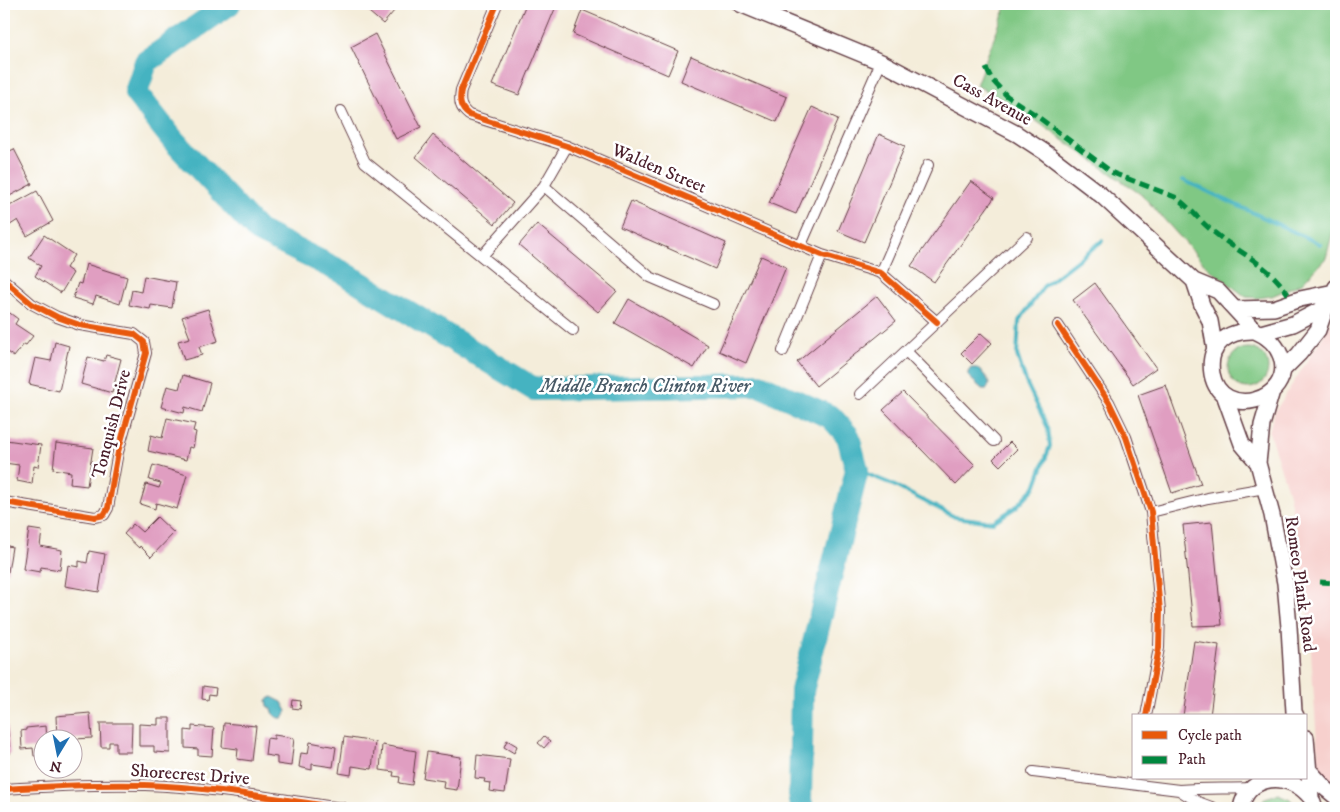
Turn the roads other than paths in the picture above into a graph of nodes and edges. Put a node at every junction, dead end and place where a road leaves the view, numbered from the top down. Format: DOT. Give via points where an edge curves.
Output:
graph roads {
  1 [pos="497,4"];
  2 [pos="740,4"];
  3 [pos="881,62"];
  4 [pos="341,111"];
  5 [pos="567,146"];
  6 [pos="928,165"];
  7 [pos="544,186"];
  8 [pos="1027,237"];
  9 [pos="801,245"];
  10 [pos="822,255"];
  11 [pos="482,256"];
  12 [pos="882,273"];
  13 [pos="4,280"];
  14 [pos="1194,281"];
  15 [pos="1335,289"];
  16 [pos="713,304"];
  17 [pos="1326,307"];
  18 [pos="1236,309"];
  19 [pos="937,322"];
  20 [pos="1058,325"];
  21 [pos="573,330"];
  22 [pos="1258,332"];
  23 [pos="1215,350"];
  24 [pos="783,351"];
  25 [pos="906,351"];
  26 [pos="1283,370"];
  27 [pos="1272,391"];
  28 [pos="860,394"];
  29 [pos="1225,396"];
  30 [pos="994,441"];
  31 [pos="1258,463"];
  32 [pos="1265,488"];
  33 [pos="4,502"];
  34 [pos="1151,512"];
  35 [pos="1146,714"];
  36 [pos="1294,714"];
  37 [pos="1308,770"];
  38 [pos="1033,772"];
  39 [pos="1286,780"];
  40 [pos="1134,781"];
  41 [pos="1259,782"];
  42 [pos="4,789"];
  43 [pos="1179,790"];
  44 [pos="1336,797"];
  45 [pos="1314,805"];
  46 [pos="339,808"];
  47 [pos="1214,808"];
  48 [pos="1241,808"];
  1 -- 5 [label="street, Walden Street" via="461,90 459,100 462,109 478,119"];
  2 -- 3 [label="main road, Cass Avenue"];
  3 -- 9 [label="street"];
  3 -- 14 [label="main road, Cass Avenue" via="986,116 1046,153 1101,195"];
  4 -- 11 [label="street" via="365,162"];
  5 -- 7 [label="street"];
  5 -- 9 [label="street, Walden Street"];
  6 -- 12 [label="street"];
  7 -- 11 [label="street"];
  7 -- 16 [label="street" via="650,277"];
  8 -- 19 [label="street"];
  9 -- 10 [label="street, Walden Street"];
  10 -- 12 [label="street, Walden Street"];
  10 -- 24 [label="street"];
  11 -- 21 [label="street"];
  12 -- 19 [label="street, Walden Street"];
  13 -- 33 [label="street, Tonquish Drive" via="32,304 57,317 80,325 134,334 144,342 146,353 104,515 95,517"];
  14 -- 18 [label="main road, Cass Avenue" via="1218,291"];
  14 -- 23 [label="main road, Cass Avenue" via="1210,321"];
  15 -- 17 [label="main road"];
  15 -- 18 [label="main road" via="1274,308"];
  17 -- 22 [label="main road" via="1293,324"];
  17 -- 26 [label="main road" via="1318,330"];
  18 -- 22 [label="main road, Cass Avenue"];
  19 -- 25 [label="street"];
  20 -- 34 [label="street" via="1109,402 1126,437"];
  22 -- 23 [label="main road" via="1230,335"];
  22 -- 26 [label="main road" via="1280,352"];
  23 -- 29 [label="main road" via="1213,376"];
  25 -- 28 [label="street"];
  25 -- 30 [label="street"];
  26 -- 27 [label="main road" via="1278,385"];
  27 -- 29 [label="main road" via="1252,401"];
  27 -- 31 [label="main road, Romeo Plank Road" via="1262,425"];
  29 -- 31 [label="main road, Romeo Plank Road" via="1242,444"];
  31 -- 32 [label="main road, Romeo Plank Road"];
  32 -- 34 [label="street"];
  32 -- 36 [label="main road, Romeo Plank Road" via="1285,584"];
  34 -- 35 [label="street" via="1160,611 1159,648"];
  37 -- 44 [label="main road"];
  37 -- 45 [label="main road"];
  38 -- 40 [label="street"];
  39 -- 45 [label="main road"];
  40 -- 43 [label="street"];
  41 -- 43 [label="street" via="1218,789"];
  41 -- 48 [label="main road" via="1246,795"];
  42 -- 46 [label="street, Shorecrest Drive" via="146,785 267,796"];
  43 -- 47 [label="street"];
}
